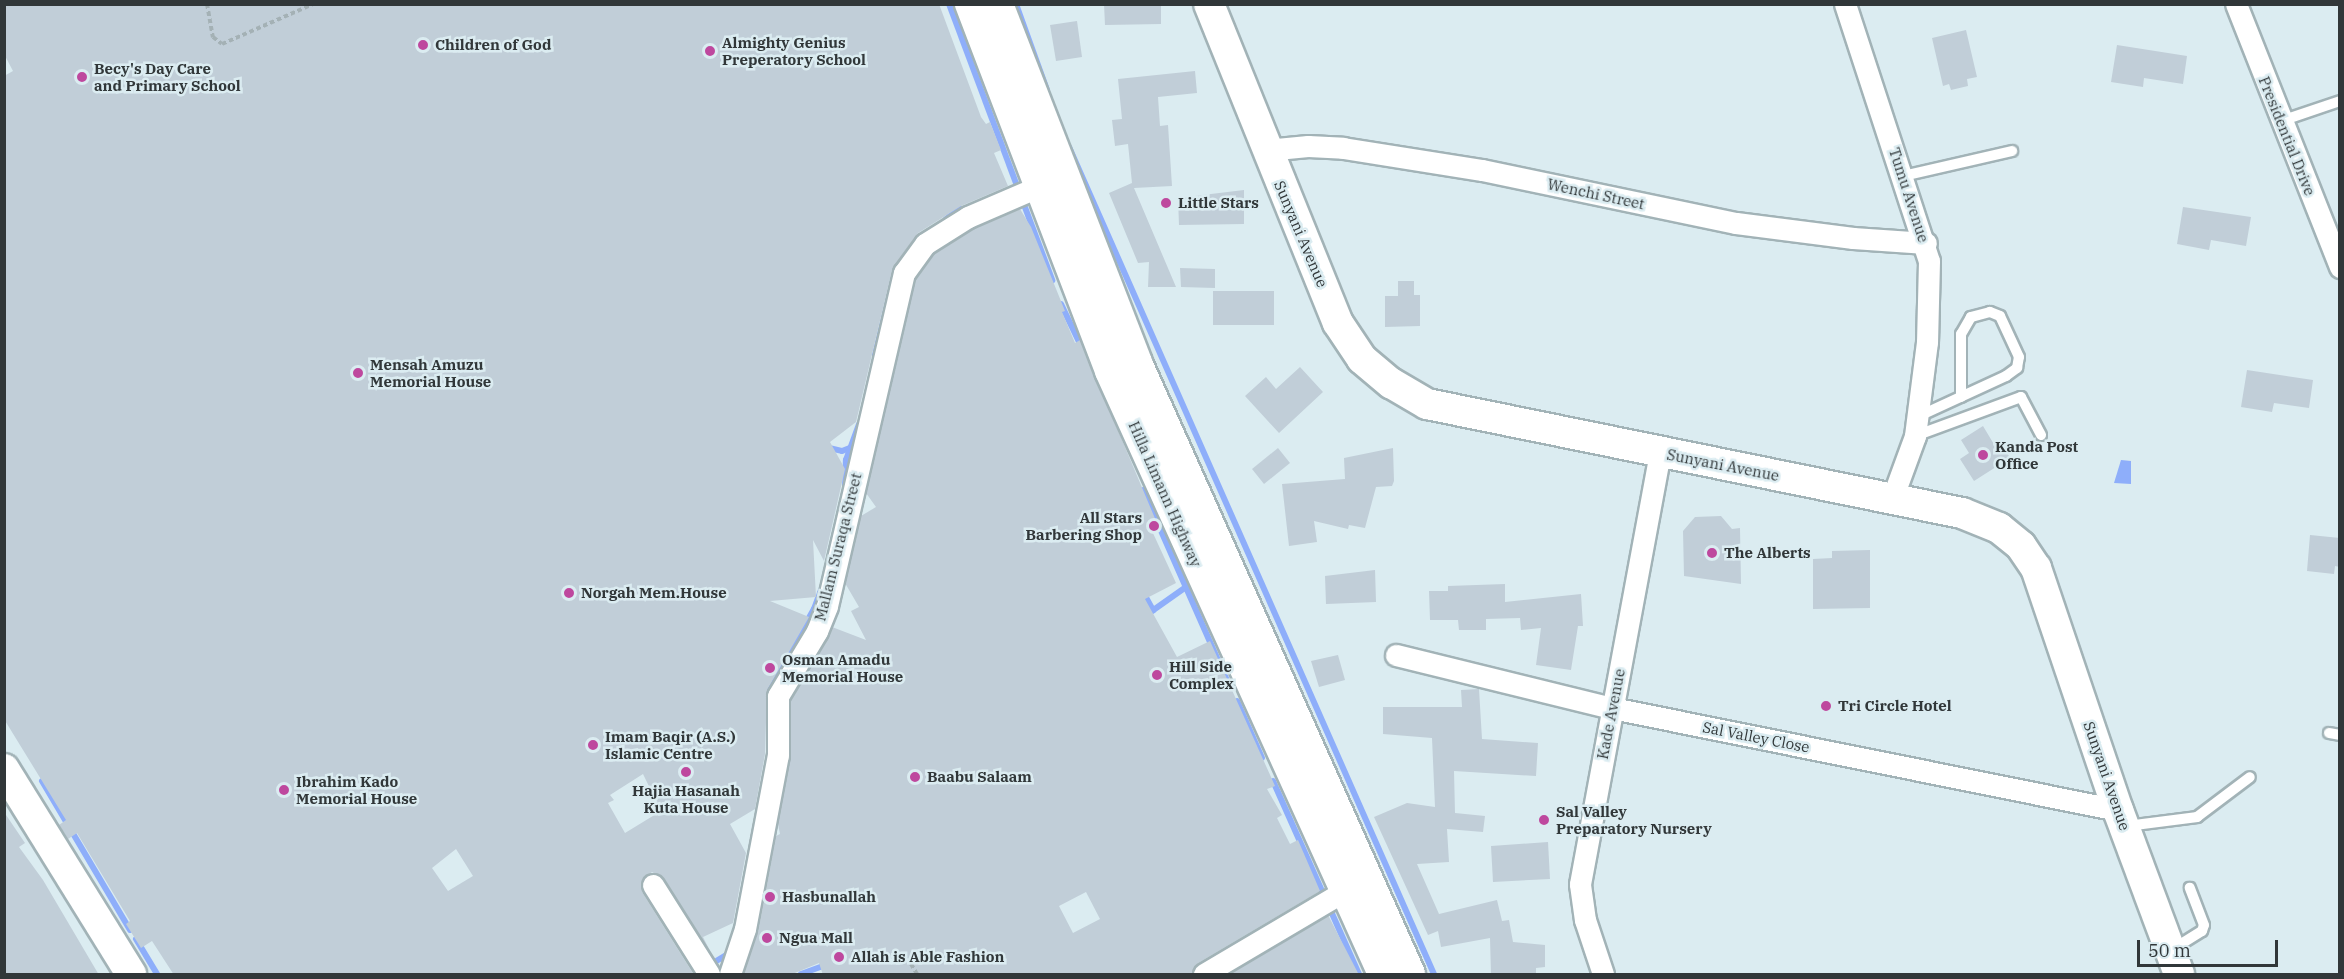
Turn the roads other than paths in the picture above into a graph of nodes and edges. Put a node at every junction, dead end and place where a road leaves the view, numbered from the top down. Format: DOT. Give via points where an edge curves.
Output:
graph roads {
  1 [pos="970,4"];
  2 [pos="998,4"];
  3 [pos="1209,4"];
  4 [pos="1845,4"];
  5 [pos="2236,4"];
  6 [pos="2340,101"];
  7 [pos="2281,121"];
  8 [pos="1266,150"];
  9 [pos="2012,151"];
  10 [pos="1903,176"];
  11 [pos="1040,186"];
  12 [pos="1926,243"];
  13 [pos="2340,267"];
  14 [pos="1961,397"];
  15 [pos="1916,427"];
  16 [pos="2041,435"];
  17 [pos="1660,453"];
  18 [pos="1893,496"];
  19 [pos="1396,655"];
  20 [pos="1612,708"];
  21 [pos="4,769"];
  22 [pos="2250,777"];
  23 [pos="2121,818"];
  24 [pos="653,885"];
  25 [pos="2190,888"];
  26 [pos="1346,890"];
  27 [pos="2174,963"];
  28 [pos="131,975"];
  29 [pos="709,975"];
  30 [pos="730,975"];
  31 [pos="1204,975"];
  32 [pos="1383,975"];
  33 [pos="1410,975"];
  34 [pos="1602,975"];
  1 -- 11 [label="main road, Hilla Limann Highway"];
  2 -- 33 [label="main road, Hilla Limann Highway" via="1137,363"];
  3 -- 8 [label="main road, Sunyani Avenue"];
  4 -- 10 [label="street, Tumu Avenue"];
  5 -- 7 [label="street, Presidential Drive"];
  6 -- 7 [label="lane"];
  7 -- 13 [label="street, Presidential Drive"];
  8 -- 12 [label="street, Wenchi Street" via="1343,148 1482,170 1736,223"];
  8 -- 17 [label="main road, Sunyani Avenue" via="1338,322 1362,359 1391,382 1427,404"];
  9 -- 10 [label="lane"];
  10 -- 12 [label="street, Tumu Avenue"];
  11 -- 26 [label="main road, Hilla Limann Highway" via="1110,371"];
  11 -- 30 [label="street, Mallam Suraqa Street" via="945,231 926,244 904,273 827,606 778,696 778,754 745,928"];
  12 -- 15 [label="street, Tumu Avenue" via="1930,300"];
  14 -- 14 [label="lane" via="2017,368 2019,357 2000,316 1990,312 1971,317 1961,334"];
  14 -- 15 [label="lane"];
  15 -- 16 [label="lane" via="2021,397"];
  15 -- 18 [label="street, Tumu Avenue"];
  17 -- 18 [label="main road, Sunyani Avenue"];
  17 -- 20 [label="street, Kade Avenue"];
  18 -- 23 [label="main road, Sunyani Avenue" via="1962,513 1999,528 2030,556"];
  19 -- 20 [label="street, Sal Valley Close"];
  20 -- 23 [label="street, Sal Valley Close"];
  20 -- 34 [label="street, Kade Avenue" via="1580,884 1585,920"];
  21 -- 28 [label="main road"];
  22 -- 23 [label="lane" via="2197,817"];
  23 -- 27 [label="main road, Sunyani Avenue"];
  24 -- 29 [label="street"];
  25 -- 27 [label="lane" via="2203,918 2202,931"];
  26 -- 31 [label="street"];
  26 -- 32 [label="main road, Hilla Limann Highway"];
}
